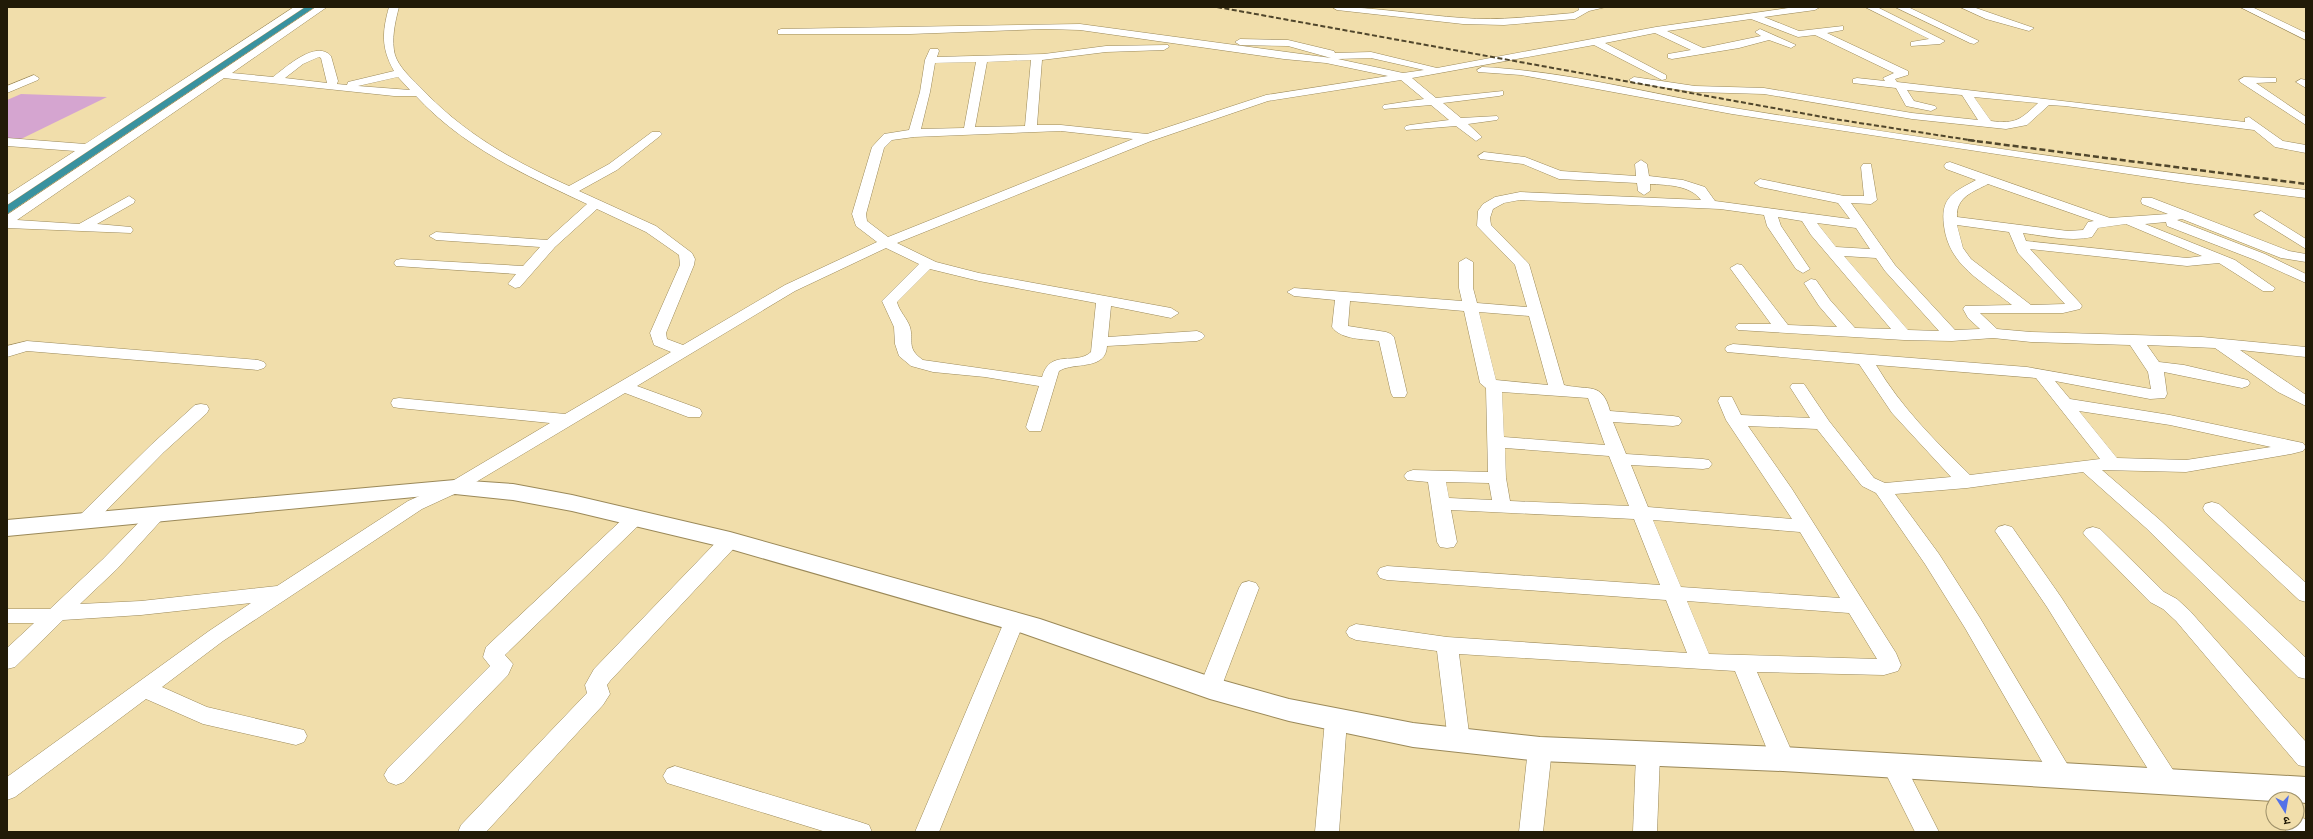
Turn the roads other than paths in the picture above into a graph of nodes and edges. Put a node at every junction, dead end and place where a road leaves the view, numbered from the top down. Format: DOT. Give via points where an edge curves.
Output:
graph roads {
  1 [pos="300,7"];
  2 [pos="322,7"];
  3 [pos="394,7"];
  4 [pos="1337,7"];
  5 [pos="1601,7"];
  6 [pos="1815,7"];
  7 [pos="1870,7"];
  8 [pos="1900,7"];
  9 [pos="1965,7"];
  10 [pos="2245,7"];
  11 [pos="1584,8"];
  12 [pos="1787,9"];
  13 [pos="1737,16"];
  14 [pos="1090,28"];
  15 [pos="1840,28"];
  16 [pos="2029,28"];
  17 [pos="1656,30"];
  18 [pos="781,32"];
  19 [pos="1817,32"];
  20 [pos="1771,36"];
  21 [pos="2306,37"];
  22 [pos="1594,41"];
  23 [pos="1974,41"];
  24 [pos="1915,44"];
  25 [pos="1211,45"];
  26 [pos="1791,45"];
  27 [pos="1096,50"];
  28 [pos="1547,50"];
  29 [pos="1702,51"];
  30 [pos="1335,56"];
  31 [pos="1672,56"];
  32 [pos="1037,57"];
  33 [pos="982,59"];
  34 [pos="1350,64"];
  35 [pos="1440,72"];
  36 [pos="400,73"];
  37 [pos="223,75"];
  38 [pos="1404,77"];
  39 [pos="1662,77"];
  40 [pos="34,78"];
  41 [pos="276,80"];
  42 [pos="2272,80"];
  43 [pos="1857,81"];
  44 [pos="1897,85"];
  45 [pos="335,87"];
  46 [pos="7,90"];
  47 [pos="1965,92"];
  48 [pos="417,93"];
  49 [pos="1498,93"];
  50 [pos="1433,101"];
  51 [pos="2047,101"];
  52 [pos="1388,107"];
  53 [pos="1977,112"];
  54 [pos="2246,117"];
  55 [pos="1493,118"];
  56 [pos="1458,122"];
  57 [pos="2306,122"];
  58 [pos="1988,124"];
  59 [pos="2258,127"];
  60 [pos="1410,128"];
  61 [pos="1031,129"];
  62 [pos="969,131"];
  63 [pos="914,132"];
  64 [pos="656,134"];
  65 [pos="1476,137"];
  66 [pos="1147,138"];
  67 [pos="7,142"];
  68 [pos="21,143"];
  69 [pos="87,148"];
  70 [pos="2306,149"];
  71 [pos="7,150"];
  72 [pos="1484,156"];
  73 [pos="1641,164"];
  74 [pos="1950,166"];
  75 [pos="1867,167"];
  76 [pos="1641,180"];
  77 [pos="1986,180"];
  78 [pos="1760,183"];
  79 [pos="570,191"];
  80 [pos="2306,194"];
  81 [pos="129,200"];
  82 [pos="1844,200"];
  83 [pos="7,201"];
  84 [pos="1646,201"];
  85 [pos="2147,201"];
  86 [pos="596,203"];
  87 [pos="1711,205"];
  88 [pos="1770,214"];
  89 [pos="2182,215"];
  90 [pos="2261,215"];
  91 [pos="1808,219"];
  92 [pos="1951,220"];
  93 [pos="2126,220"];
  94 [pos="2163,220"];
  95 [pos="7,221"];
  96 [pos="2106,221"];
  97 [pos="7,224"];
  98 [pos="1860,225"];
  99 [pos="81,228"];
  100 [pos="2015,229"];
  101 [pos="126,230"];
  102 [pos="436,236"];
  103 [pos="886,243"];
  104 [pos="550,244"];
  105 [pos="2020,244"];
  106 [pos="2306,245"];
  107 [pos="1833,252"];
  108 [pos="1880,254"];
  109 [pos="2306,258"];
  110 [pos="2221,259"];
  111 [pos="1466,262"];
  112 [pos="401,263"];
  113 [pos="927,264"];
  114 [pos="1737,268"];
  115 [pos="1803,269"];
  116 [pos="527,270"];
  117 [pos="2306,280"];
  118 [pos="515,284"];
  119 [pos="1811,284"];
  120 [pos="2268,288"];
  121 [pos="1294,292"];
  122 [pos="1343,296"];
  123 [pos="1104,300"];
  124 [pos="1471,306"];
  125 [pos="2026,308"];
  126 [pos="1535,312"];
  127 [pos="1171,313"];
  128 [pos="1743,327"];
  129 [pos="1783,328"];
  130 [pos="1851,332"];
  131 [pos="1993,333"];
  132 [pos="1904,335"];
  133 [pos="1197,336"];
  134 [pos="1952,336"];
  135 [pos="2135,340"];
  136 [pos="1100,342"];
  137 [pos="2219,344"];
  138 [pos="1733,349"];
  139 [pos="684,351"];
  140 [pos="7,352"];
  141 [pos="2306,352"];
  142 [pos="1865,360"];
  143 [pos="258,366"];
  144 [pos="2153,366"];
  145 [pos="2041,374"];
  146 [pos="2242,382"];
  147 [pos="1048,383"];
  148 [pos="1494,386"];
  149 [pos="624,387"];
  150 [pos="1798,387"];
  151 [pos="1562,391"];
  152 [pos="1399,393"];
  153 [pos="1726,401"];
  154 [pos="2306,401"];
  155 [pos="399,403"];
  156 [pos="2064,403"];
  157 [pos="201,409"];
  158 [pos="694,413"];
  159 [pos="1603,416"];
  160 [pos="569,420"];
  161 [pos="1735,420"];
  162 [pos="1673,421"];
  163 [pos="1822,424"];
  164 [pos="1035,427"];
  165 [pos="1497,442"];
  166 [pos="2301,446"];
  167 [pos="1618,455"];
  168 [pos="2112,463"];
  169 [pos="1703,464"];
  170 [pos="2087,466"];
  171 [pos="1413,476"];
  172 [pos="1436,476"];
  173 [pos="1497,478"];
  174 [pos="1966,482"];
  175 [pos="455,487"];
  176 [pos="1882,489"];
  177 [pos="1440,504"];
  178 [pos="1502,507"];
  179 [pos="2212,508"];
  180 [pos="1641,513"];
  181 [pos="158,514"];
  182 [pos="635,518"];
  183 [pos="85,521"];
  184 [pos="1806,526"];
  185 [pos="7,528"];
  186 [pos="2006,530"];
  187 [pos="2093,533"];
  188 [pos="730,540"];
  189 [pos="1447,542"];
  190 [pos="1387,573"];
  191 [pos="1249,588"];
  192 [pos="281,593"];
  193 [pos="1674,594"];
  194 [pos="2306,596"];
  195 [pos="1855,606"];
  196 [pos="57,615"];
  197 [pos="7,616"];
  198 [pos="1014,622"];
  199 [pos="1356,632"];
  200 [pos="1447,645"];
  201 [pos="7,661"];
  202 [pos="1701,662"];
  203 [pos="1743,663"];
  204 [pos="2306,671"];
  205 [pos="1210,688"];
  206 [pos="144,689"];
  207 [pos="1336,720"];
  208 [pos="296,736"];
  209 [pos="1459,741"];
  210 [pos="1540,749"];
  211 [pos="1648,755"];
  212 [pos="2306,758"];
  213 [pos="1783,759"];
  214 [pos="1894,766"];
  215 [pos="396,775"];
  216 [pos="675,776"];
  217 [pos="2064,777"];
  218 [pos="2168,783"];
  219 [pos="7,790"];
  220 [pos="2306,790"];
  221 [pos="2295,791"];
  222 [pos="2265,792"];
  223 [pos="470,832"];
  224 [pos="860,832"];
  225 [pos="927,832"];
  226 [pos="1327,832"];
  227 [pos="1531,832"];
  228 [pos="1645,832"];
  229 [pos="1927,832"];
  1 -- 69 [label="street"];
  2 -- 37 [label="street"];
  3 -- 36 [label="street" via="389,25 390,55"];
  4 -- 11 [label="street" via="1455,20 1504,22 1575,16"];
  5 -- 11 [label="street"];
  6 -- 12 [label="street"];
  7 -- 24 [label="street" via="1940,41"];
  8 -- 23 [label="street"];
  9 -- 16 [label="street" via="1989,17"];
  10 -- 21 [label="street"];
  12 -- 13 [label="street"];
  13 -- 17 [label="street"];
  13 -- 19 [label="street" via="1798,34"];
  13 -- 20 [label="street"];
  14 -- 18 [label="street" via="1046,26"];
  14 -- 25 [label="street"];
  14 -- 27 [label="street" via="1085,38"];
  15 -- 19 [label="street"];
  17 -- 22 [label="street"];
  17 -- 29 [label="street"];
  19 -- 44 [label="street" via="1904,73 1888,78"];
  20 -- 26 [label="street"];
  20 -- 29 [label="street" via="1739,46"];
  22 -- 28 [label="street"];
  22 -- 39 [label="street"];
  25 -- 27 [label="street"];
  25 -- 30 [label="street" via="1244,41 1278,42 1312,47"];
  25 -- 34 [label="street"];
  27 -- 32 [label="street"];
  28 -- 35 [label="street"];
  28 -- 58 [label="street" via="1535,59 1539,63 1695,90 1758,91 1912,116"];
  29 -- 31 [label="street"];
  30 -- 34 [label="street"];
  30 -- 35 [label="street" via="1371,55"];
  32 -- 33 [label="street"];
  32 -- 61 [label="street" via="1032,84"];
  33 -- 62 [label="street"];
  33 -- 63 [label="street" via="932,56"];
  34 -- 38 [label="street"];
  35 -- 38 [label="street"];
  35 -- 80 [label="street" via="1503,69 1611,87 1732,112"];
  36 -- 45 [label="street"];
  36 -- 48 [label="street"];
  37 -- 41 [label="street"];
  37 -- 95 [label="street"];
  38 -- 50 [label="street"];
  38 -- 66 [label="street" via="1266,98"];
  40 -- 46 [label="street"];
  41 -- 45 [label="street"];
  41 -- 45 [label="street" via="307,57 322,54 326,56"];
  42 -- 57 [label="street" via="2244,80"];
  43 -- 44 [label="street"];
  44 -- 47 [label="street"];
  44 -- 53 [label="street" via="1908,102 1913,105"];
  45 -- 48 [label="street"];
  47 -- 51 [label="street"];
  47 -- 53 [label="street"];
  48 -- 79 [label="street" via="486,149"];
  49 -- 50 [label="street"];
  50 -- 52 [label="street"];
  50 -- 56 [label="street"];
  51 -- 58 [label="street" via="2023,123 2006,126"];
  51 -- 59 [label="street"];
  53 -- 58 [label="street"];
  54 -- 59 [label="street"];
  55 -- 56 [label="street"];
  56 -- 60 [label="street"];
  56 -- 65 [label="street"];
  59 -- 70 [label="street" via="2279,144"];
  61 -- 62 [label="street"];
  61 -- 66 [label="street" via="1061,128"];
  62 -- 63 [label="street"];
  63 -- 103 [label="street" via="888,137 881,142 859,214 861,223"];
  64 -- 79 [label="street" via="608,170"];
  66 -- 103 [label="street"];
  67 -- 68 [label="street"];
  68 -- 69 [label="street"];
  68 -- 71 [label="street"];
  69 -- 83 [label="street"];
  72 -- 76 [label="street" via="1524,161 1559,174"];
  73 -- 76 [label="street"];
  74 -- 77 [label="street"];
  75 -- 82 [label="street" via="1871,200"];
  76 -- 84 [label="street"];
  76 -- 87 [label="street" via="1664,180 1695,187"];
  77 -- 92 [label="street" via="1952,202 1949,211"];
  77 -- 96 [label="street" via="2040,196"];
  78 -- 82 [label="street"];
  79 -- 86 [label="street"];
  81 -- 99 [label="street"];
  82 -- 98 [label="street"];
  84 -- 87 [label="street"];
  84 -- 126 [label="street" via="1520,196 1505,198 1484,211 1484,226 1522,264"];
  85 -- 89 [label="street"];
  86 -- 104 [label="street"];
  86 -- 139 [label="street" via="651,229 685,253 687,265 658,333 660,342"];
  87 -- 88 [label="street"];
  88 -- 91 [label="street"];
  88 -- 115 [label="street" via="1774,226"];
  89 -- 94 [label="street"];
  89 -- 109 [label="street" via="2286,255"];
  90 -- 106 [label="street"];
  91 -- 98 [label="street"];
  91 -- 107 [label="street"];
  92 -- 100 [label="street"];
  92 -- 125 [label="street" via="1959,253 1966,262"];
  93 -- 94 [label="street"];
  93 -- 96 [label="street"];
  93 -- 110 [label="street"];
  94 -- 117 [label="street" via="2260,257"];
  96 -- 100 [label="street" via="2093,225 2090,232 2082,234 2068,235"];
  97 -- 99 [label="street"];
  98 -- 108 [label="street"];
  99 -- 101 [label="street"];
  100 -- 105 [label="street"];
  102 -- 104 [label="street"];
  103 -- 113 [label="street"];
  103 -- 139 [label="street" via="790,288"];
  104 -- 116 [label="street"];
  105 -- 110 [label="street" via="2187,262"];
  105 -- 125 [label="street" via="2075,306 2063,310"];
  107 -- 108 [label="street"];
  107 -- 132 [label="street"];
  108 -- 134 [label="street"];
  110 -- 120 [label="street"];
  111 -- 124 [label="street" via="1466,288"];
  112 -- 116 [label="street"];
  113 -- 123 [label="street" via="979,277"];
  113 -- 147 [label="street" via="890,301 902,327 907,356 918,363 933,367 985,372"];
  114 -- 129 [label="street"];
  116 -- 118 [label="street"];
  119 -- 130 [label="street" via="1824,303"];
  121 -- 122 [label="street"];
  122 -- 124 [label="street"];
  122 -- 152 [label="street" via="1340,327 1345,331 1386,337"];
  123 -- 127 [label="street"];
  123 -- 136 [label="street"];
  124 -- 126 [label="street"];
  124 -- 148 [label="street" via="1486,379"];
  125 -- 131 [label="street" via="1970,309 1969,311"];
  126 -- 151 [label="street" via="1557,388"];
  128 -- 129 [label="street"];
  129 -- 130 [label="street"];
  130 -- 132 [label="street"];
  131 -- 134 [label="street"];
  131 -- 135 [label="street" via="2031,337"];
  132 -- 134 [label="street"];
  133 -- 136 [label="street"];
  135 -- 137 [label="street"];
  135 -- 144 [label="street"];
  136 -- 147 [label="street" via="1096,357 1057,365 1052,369"];
  137 -- 141 [label="street"];
  137 -- 154 [label="street" via="2245,360 2285,392"];
  138 -- 142 [label="street"];
  139 -- 149 [label="street"];
  140 -- 143 [label="street" via="16,347 28,346"];
  142 -- 145 [label="street"];
  142 -- 174 [label="street" via="1897,410"];
  144 -- 145 [label="street" via="2159,394"];
  144 -- 146 [label="street"];
  145 -- 156 [label="street"];
  147 -- 164 [label="street"];
  148 -- 151 [label="street"];
  148 -- 165 [label="street"];
  149 -- 158 [label="street"];
  149 -- 160 [label="street"];
  150 -- 163 [label="street"];
  151 -- 159 [label="street" via="1593,394 1597,397"];
  153 -- 161 [label="street"];
  155 -- 160 [label="street"];
  156 -- 166 [label="street" via="2140,414"];
  156 -- 168 [label="street"];
  157 -- 183 [label="street"];
  159 -- 162 [label="street"];
  159 -- 167 [label="street"];
  160 -- 175 [label="street"];
  161 -- 163 [label="street"];
  161 -- 184 [label="street"];
  163 -- 176 [label="street" via="1868,482"];
  165 -- 167 [label="street"];
  165 -- 173 [label="street"];
  166 -- 168 [label="street" via="2186,466"];
  167 -- 169 [label="street"];
  167 -- 180 [label="street"];
  168 -- 170 [label="street"];
  170 -- 174 [label="street"];
  170 -- 204 [label="street" via="2153,524"];
  171 -- 172 [label="street"];
  172 -- 173 [label="street"];
  172 -- 177 [label="street"];
  173 -- 178 [label="street"];
  174 -- 176 [label="street"];
  175 -- 181 [label="main road"];
  175 -- 182 [label="main road" via="513,492"];
  175 -- 192 [label="street" via="415,505"];
  176 -- 217 [label="street" via="1932,559 1973,623"];
  177 -- 178 [label="street"];
  177 -- 189 [label="street"];
  178 -- 180 [label="street"];
  179 -- 194 [label="street"];
  180 -- 184 [label="street"];
  180 -- 193 [label="street"];
  181 -- 183 [label="main road"];
  181 -- 196 [label="street"];
  182 -- 188 [label="main road"];
  182 -- 215 [label="street" via="494,653 494,657 502,664 500,669"];
  183 -- 185 [label="main road"];
  184 -- 195 [label="street"];
  186 -- 218 [label="street"];
  187 -- 212 [label="street" via="2157,597 2170,604 2183,616"];
  188 -- 198 [label="main road"];
  188 -- 223 [label="street" via="602,675 596,685 599,694 595,699"];
  190 -- 193 [label="street"];
  191 -- 205 [label="street"];
  192 -- 196 [label="street"];
  192 -- 206 [label="street" via="216,636"];
  193 -- 195 [label="street"];
  193 -- 202 [label="street"];
  195 -- 203 [label="street" via="1890,665 1884,667"];
  196 -- 197 [label="street"];
  196 -- 201 [label="street"];
  198 -- 205 [label="main road"];
  198 -- 225 [label="street"];
  199 -- 200 [label="street"];
  200 -- 202 [label="street"];
  200 -- 209 [label="street"];
  202 -- 203 [label="street"];
  203 -- 213 [label="street"];
  205 -- 207 [label="main road"];
  206 -- 208 [label="street" via="203,715"];
  206 -- 219 [label="street"];
  207 -- 209 [label="main road"];
  207 -- 226 [label="street"];
  209 -- 210 [label="main road"];
  210 -- 211 [label="main road"];
  210 -- 227 [label="street"];
  211 -- 213 [label="main road"];
  211 -- 228 [label="street"];
  213 -- 214 [label="main road"];
  214 -- 217 [label="main road"];
  214 -- 229 [label="street"];
  216 -- 224 [label="street"];
  217 -- 218 [label="main road"];
  218 -- 222 [label="main road"];
  220 -- 221 [label="main road"];
}
